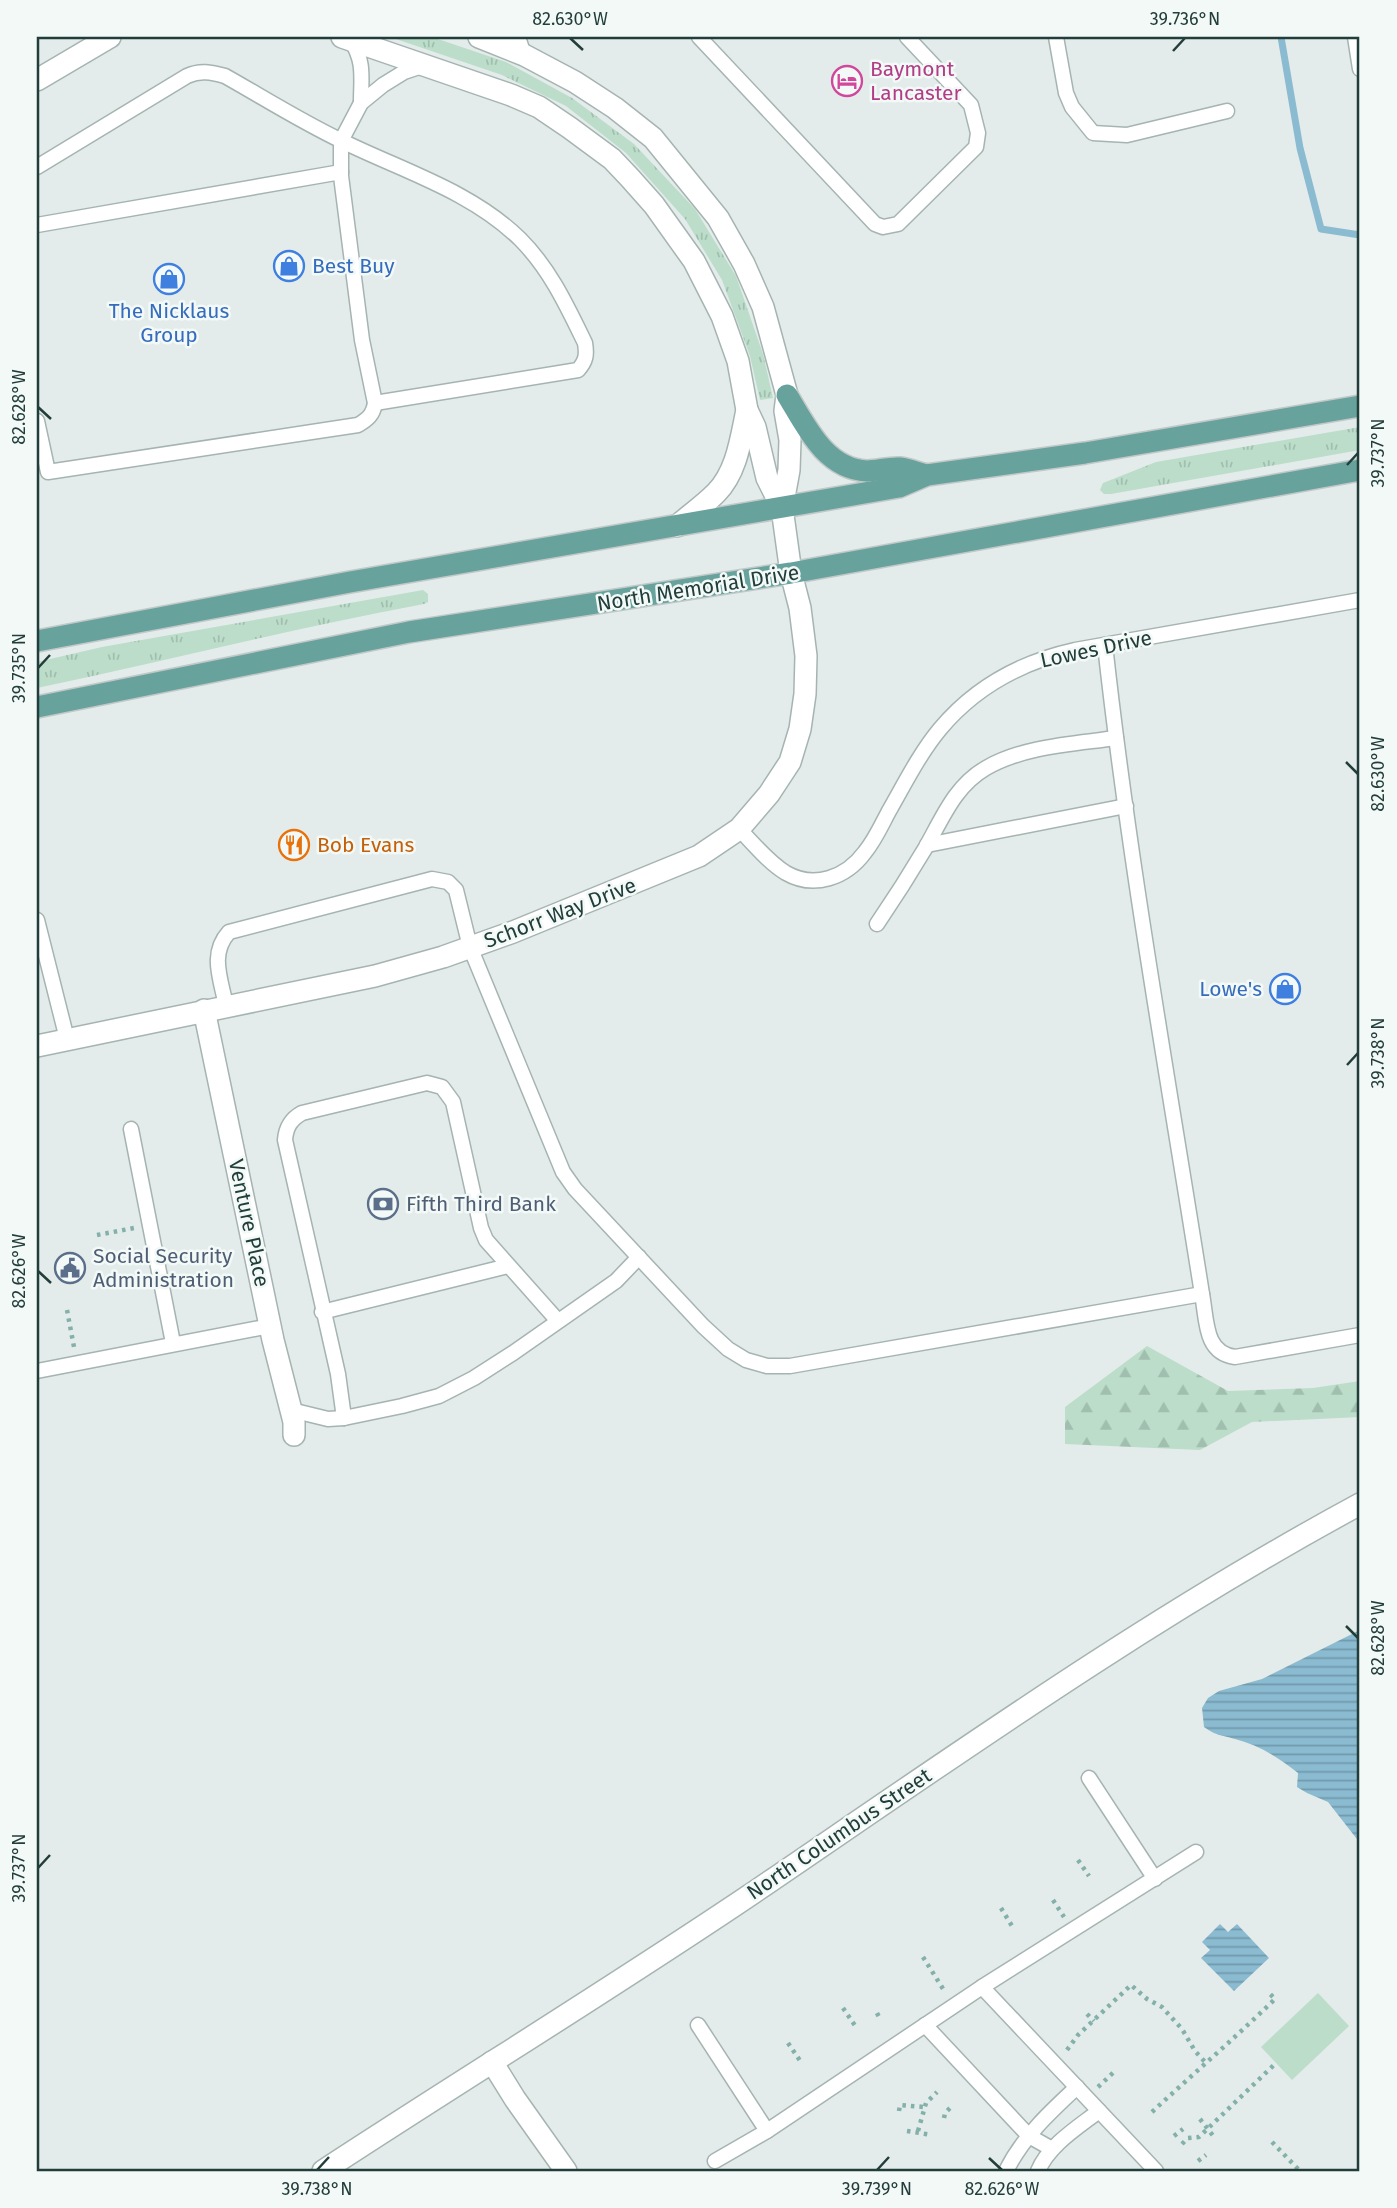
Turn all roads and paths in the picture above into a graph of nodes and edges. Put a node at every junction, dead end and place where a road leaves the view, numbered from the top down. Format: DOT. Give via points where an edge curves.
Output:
graph roads {
  1 [pos="110,37"];
  2 [pos="479,37"];
  3 [pos="699,37"];
  4 [pos="906,37"];
  5 [pos="1056,37"];
  6 [pos="1356,37"];
  7 [pos="346,38"];
  8 [pos="1360,41"];
  9 [pos="521,46"];
  10 [pos="425,65"];
  11 [pos="1360,69"];
  12 [pos="37,80"];
  13 [pos="361,103"];
  14 [pos="1227,111"];
  15 [pos="341,141"];
  16 [pos="37,167"];
  17 [pos="341,172"];
  18 [pos="37,225"];
  19 [pos="787,395"];
  20 [pos="375,403"];
  21 [pos="1360,406"];
  22 [pos="747,410"];
  23 [pos="37,421"];
  24 [pos="1360,470"];
  25 [pos="42,473"];
  26 [pos="927,475"];
  27 [pos="782,508"];
  28 [pos="677,526"];
  29 [pos="791,573"];
  30 [pos="1360,600"];
  31 [pos="37,642"];
  32 [pos="1105,645"];
  33 [pos="37,707"];
  34 [pos="1116,738"];
  35 [pos="1126,806"];
  36 [pos="739,830"];
  37 [pos="927,845"];
  38 [pos="37,920"];
  39 [pos="877,924"];
  40 [pos="470,947"];
  41 [pos="52,976"];
  42 [pos="37,981"];
  43 [pos="226,1006"];
  44 [pos="204,1010"];
  45 [pos="67,1039"];
  46 [pos="37,1046"];
  47 [pos="131,1129"];
  48 [pos="115,1232"];
  49 [pos="97,1235"];
  50 [pos="639,1257"];
  51 [pos="509,1266"];
  52 [pos="1202,1294"];
  53 [pos="67,1310"];
  54 [pos="322,1312"];
  55 [pos="558,1321"];
  56 [pos="270,1325"];
  57 [pos="70,1326"];
  58 [pos="1360,1335"];
  59 [pos="173,1343"];
  60 [pos="37,1371"];
  61 [pos="291,1410"];
  62 [pos="344,1418"];
  63 [pos="294,1435"];
  64 [pos="1360,1504"];
  65 [pos="1089,1777"];
  66 [pos="1196,1852"];
  67 [pos="1078,1860"];
  68 [pos="1089,1877"];
  69 [pos="1155,1879"];
  70 [pos="1001,1908"];
  71 [pos="1012,1926"];
  72 [pos="923,1957"];
  73 [pos="982,1987"];
  74 [pos="1270,1994"];
  75 [pos="954,2006"];
  76 [pos="843,2008"];
  77 [pos="1087,2014"];
  78 [pos="1094,2021"];
  79 [pos="698,2025"];
  80 [pos="925,2025"];
  81 [pos="856,2027"];
  82 [pos="788,2043"];
  83 [pos="492,2062"];
  84 [pos="801,2062"];
  85 [pos="1205,2062"];
  86 [pos="1054,2063"];
  87 [pos="1276,2063"];
  88 [pos="1077,2087"];
  89 [pos="937,2092"];
  90 [pos="924,2106"];
  91 [pos="951,2107"];
  92 [pos="1099,2110"];
  93 [pos="899,2112"];
  94 [pos="1152,2112"];
  95 [pos="944,2118"];
  96 [pos="1200,2119"];
  97 [pos="1183,2129"];
  98 [pos="1208,2129"];
  99 [pos="767,2130"];
  100 [pos="907,2131"];
  101 [pos="918,2131"];
  102 [pos="932,2135"];
  103 [pos="1029,2136"];
  104 [pos="1174,2136"];
  105 [pos="1214,2137"];
  106 [pos="1272,2142"];
  107 [pos="1182,2144"];
  108 [pos="1052,2149"];
  109 [pos="1206,2155"];
  110 [pos="715,2161"];
  111 [pos="1198,2161"];
  112 [pos="323,2171"];
  113 [pos="566,2171"];
  114 [pos="1006,2171"];
  115 [pos="1038,2171"];
  116 [pos="1156,2171"];
  117 [pos="1300,2171"];
  1 -- 12 [label="street"];
  2 -- 9 [label="street"];
  3 -- 4 [label="lane" via="874,224 883,228 898,223 976,147 978,133 971,105"];
  5 -- 14 [label="lane" via="1066,93 1093,133 1127,135"];
  6 -- 8 [label="lane"];
  6 -- 11 [label="lane"];
  7 -- 10 [label="street"];
  7 -- 13 [label="lane" via="362,66"];
  9 -- 19 [label="street" via="653,138 718,218 754,285"];
  10 -- 13 [label="lane" via="404,72"];
  10 -- 22 [label="street" via="539,107 630,178 676,234 709,288 738,361"];
  13 -- 15 [label="lane"];
  15 -- 16 [label="lane" via="225,76 207,71 196,72"];
  15 -- 17 [label="lane"];
  15 -- 20 [label="lane" via="452,191 520,239 550,275 587,354 578,370"];
  17 -- 18 [label="lane"];
  17 -- 20 [label="lane" via="362,340"];
  19 -- 26 [label="main road" via="809,433 845,465 870,471 899,468"];
  19 -- 27 [label="street" via="789,470"];
  20 -- 25 [label="lane" via="368,419 358,425"];
  21 -- 26 [label="main road"];
  22 -- 27 [label="street" via="767,478"];
  22 -- 28 [label="street" via="729,475 718,492"];
  23 -- 25 [label="lane"];
  24 -- 29 [label="main road, North Memorial Drive"];
  26 -- 27 [label="main road" via="899,487"];
  27 -- 28 [label="main road"];
  27 -- 29 [label="street, Schorr Way Drive"];
  28 -- 31 [label="main road" via="337,584"];
  29 -- 33 [label="main road, North Memorial Drive" via="409,632"];
  29 -- 36 [label="street, Schorr Way Drive" via="806,656 800,729 790,762"];
  30 -- 32 [label="lane, Lowes Drive"];
  32 -- 34 [label="lane"];
  32 -- 36 [label="lane, Lowes Drive" via="1048,656 1018,668 986,685 961,706 923,753 865,852 843,873 814,882 788,874"];
  34 -- 35 [label="lane"];
  34 -- 37 [label="lane" via="1021,753 988,767 953,796"];
  35 -- 37 [label="lane"];
  35 -- 52 [label="lane"];
  36 -- 40 [label="street, Schorr Way Drive" via="699,856"];
  37 -- 39 [label="lane"];
  38 -- 41 [label="lane"];
  40 -- 43 [label="street, Schorr Way Drive" via="375,976"];
  40 -- 43 [label="lane" via="456,890 448,882 432,879 229,932 220,942 217,960"];
  40 -- 50 [label="lane" via="563,1172"];
  41 -- 42 [label="lane"];
  41 -- 45 [label="lane"];
  43 -- 44 [label="street, Schorr Way Drive"];
  44 -- 45 [label="street, Schorr Way Drive"];
  44 -- 56 [label="street, Venture Place"];
  45 -- 46 [label="street, Schorr Way Drive"];
  47 -- 59 [label="lane"];
  48 -- 49 [label="path"];
  50 -- 52 [label="lane" via="728,1349 767,1366 790,1366"];
  50 -- 55 [label="lane" via="616,1281"];
  51 -- 54 [label="lane"];
  51 -- 54 [label="lane" via="481,1228 453,1102 442,1087 427,1083 313,1110 295,1117 285,1140"];
  51 -- 55 [label="lane"];
  52 -- 58 [label="lane" via="1210,1338 1225,1356"];
  53 -- 57 [label="path"];
  54 -- 62 [label="lane"];
  55 -- 62 [label="lane" via="474,1378 439,1395"];
  56 -- 59 [label="lane"];
  56 -- 61 [label="street, Venture Place"];
  59 -- 60 [label="lane"];
  61 -- 62 [label="lane"];
  61 -- 63 [label="street, Venture Place"];
  64 -- 83 [label="street, North Columbus Street" via="1160,1620"];
  65 -- 69 [label="lane"];
  66 -- 69 [label="lane"];
  67 -- 68 [label="path"];
  69 -- 73 [label="lane"];
  70 -- 71 [label="path"];
  72 -- 75 [label="path"];
  73 -- 75 [label="lane"];
  73 -- 86 [label="lane"];
  74 -- 85 [label="path" via="1275,1999"];
  75 -- 80 [label="lane"];
  76 -- 81 [label="path"];
  77 -- 78 [label="path"];
  78 -- 85 [label="path" via="1131,1985 1162,2007"];
  78 -- 86 [label="path"];
  79 -- 99 [label="lane"];
  80 -- 99 [label="lane"];
  80 -- 103 [label="lane"];
  82 -- 84 [label="path"];
  83 -- 112 [label="street, North Columbus Street"];
  83 -- 113 [label="street"];
  85 -- 94 [label="path"];
  86 -- 88 [label="lane"];
  87 -- 98 [label="path"];
  88 -- 92 [label="lane"];
  88 -- 103 [label="lane"];
  89 -- 90 [label="path"];
  90 -- 93 [label="path" via="900,2105"];
  90 -- 101 [label="path"];
  91 -- 95 [label="path"];
  92 -- 108 [label="lane"];
  92 -- 116 [label="lane"];
  96 -- 98 [label="path"];
  97 -- 104 [label="path"];
  98 -- 105 [label="path"];
  98 -- 107 [label="path"];
  99 -- 110 [label="lane"];
  100 -- 101 [label="path"];
  101 -- 102 [label="path"];
  103 -- 108 [label="lane"];
  103 -- 114 [label="lane"];
  106 -- 117 [label="path"];
  108 -- 115 [label="lane"];
  109 -- 111 [label="path"];
}
